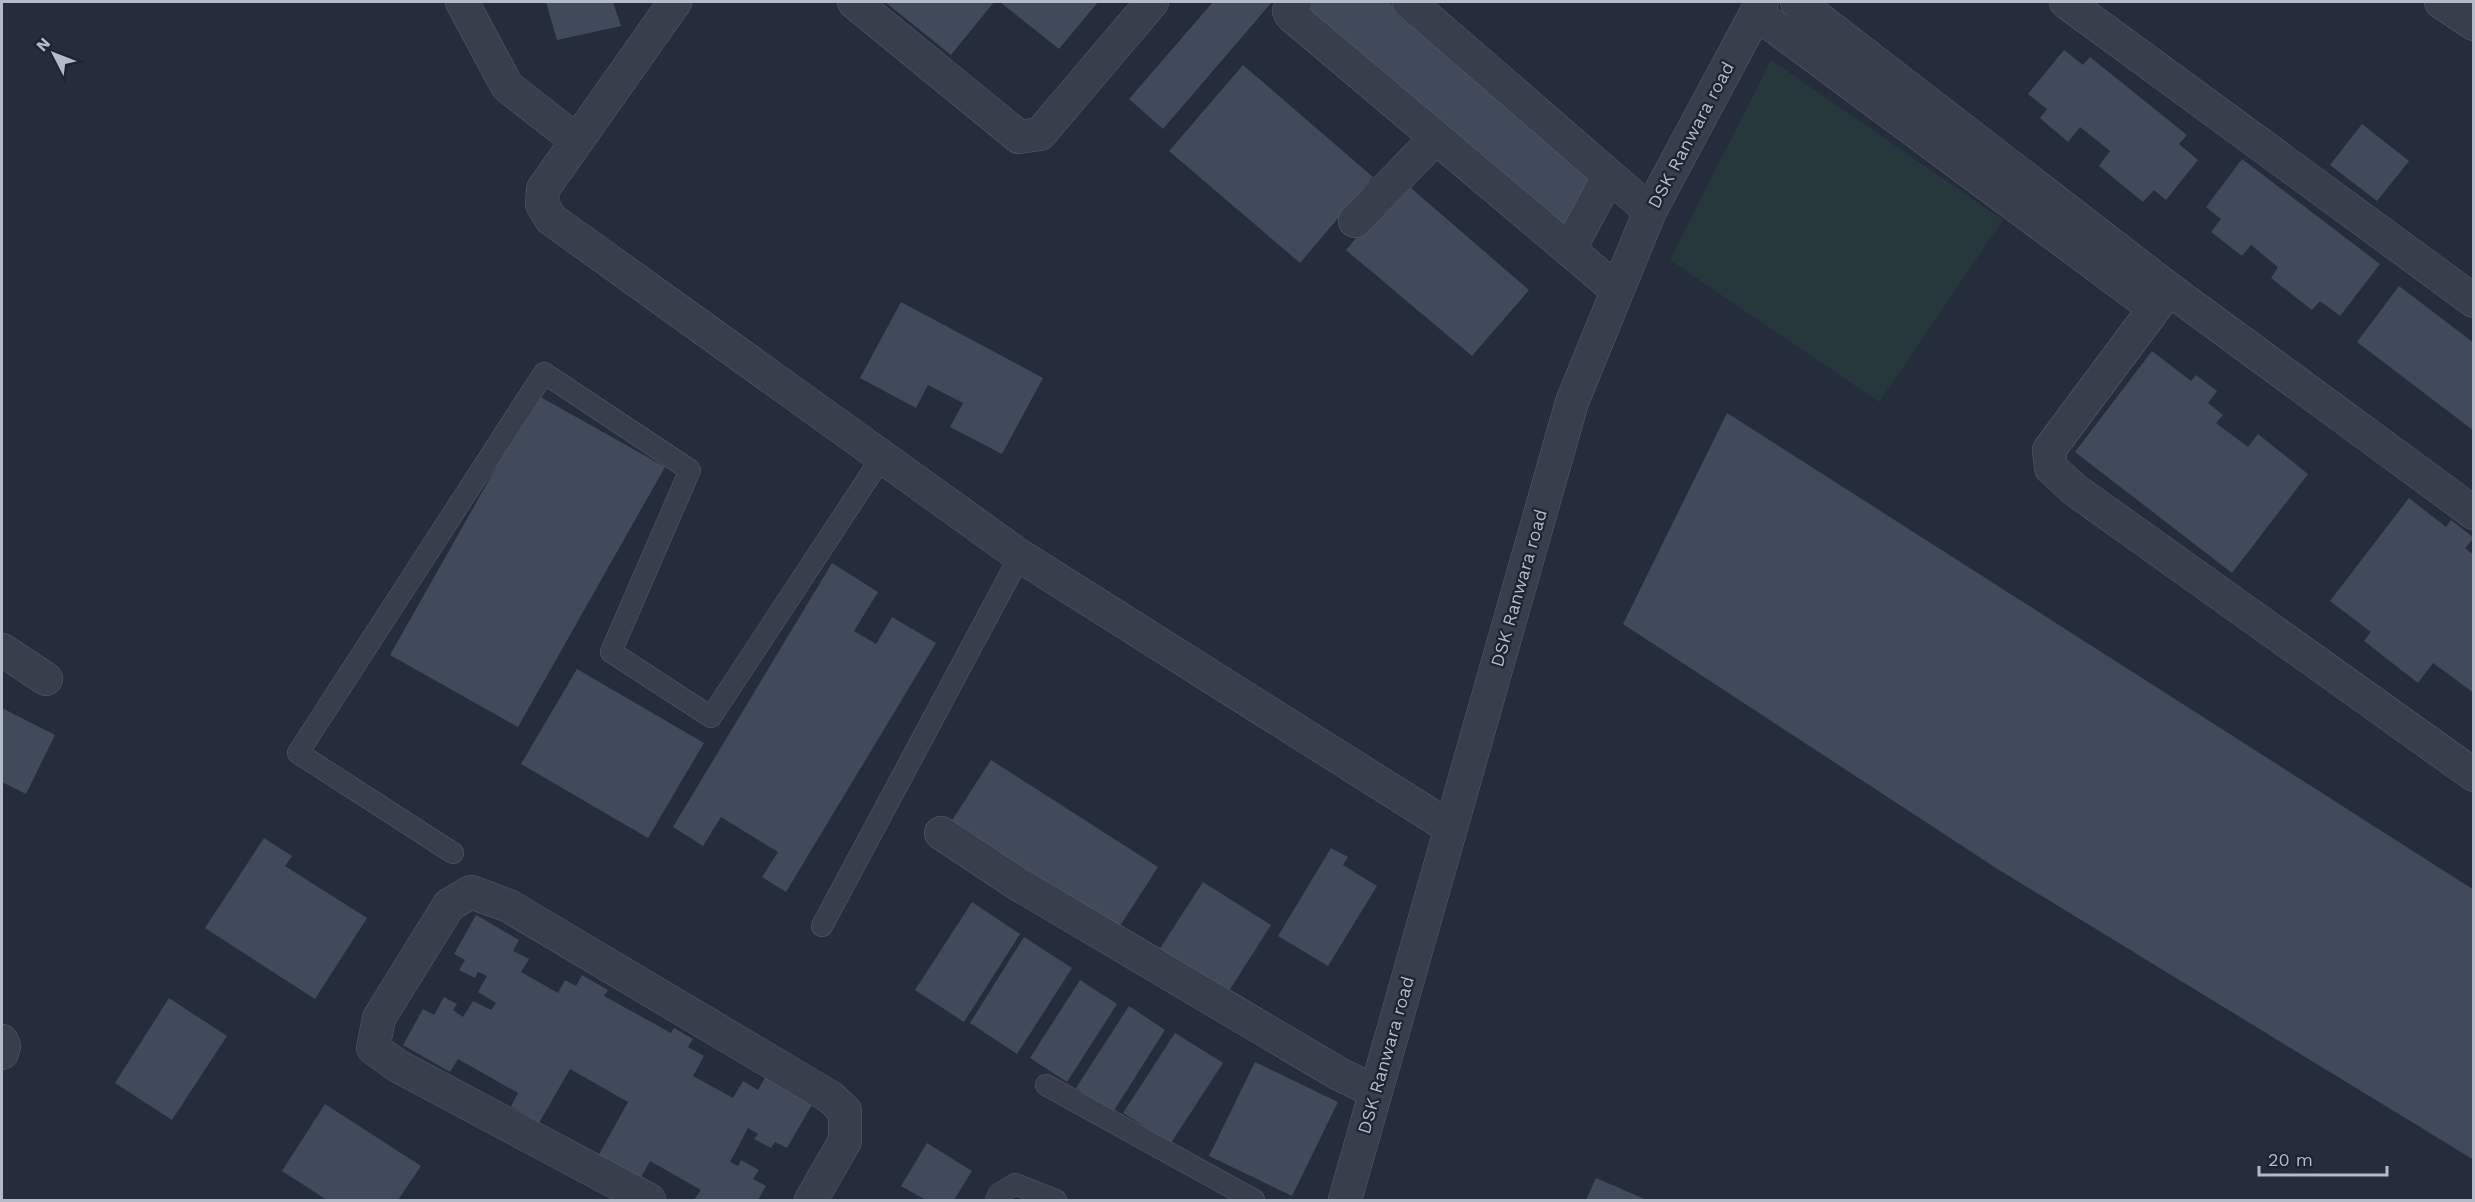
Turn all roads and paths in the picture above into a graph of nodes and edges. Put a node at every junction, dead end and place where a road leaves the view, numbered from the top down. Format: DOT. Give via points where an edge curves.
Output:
graph roads {
  1 [pos="462,2"];
  2 [pos="675,2"];
  3 [pos="854,2"];
  4 [pos="1152,2"];
  5 [pos="1408,2"];
  6 [pos="1797,2"];
  7 [pos="2067,2"];
  8 [pos="2441,2"];
  9 [pos="1759,7"];
  10 [pos="1285,12"];
  11 [pos="2474,24"];
  12 [pos="576,141"];
  13 [pos="1424,151"];
  14 [pos="1609,176"];
  15 [pos="1650,211"];
  16 [pos="1355,221"];
  17 [pos="1569,250"];
  18 [pos="2162,299"];
  19 [pos="1613,301"];
  20 [pos="2474,301"];
  21 [pos="882,457"];
  22 [pos="2474,513"];
  23 [pos="1020,556"];
  24 [pos="2,650"];
  25 [pos="46,679"];
  26 [pos="2474,774"];
  27 [pos="1451,828"];
  28 [pos="941,833"];
  29 [pos="453,853"];
  30 [pos="822,926"];
  31 [pos="2,1041"];
  32 [pos="2,1053"];
  33 [pos="1046,1085"];
  34 [pos="1376,1092"];
  35 [pos="649,1200"];
  36 [pos="811,1200"];
  37 [pos="996,1200"];
  38 [pos="1056,1200"];
  39 [pos="1254,1200"];
  40 [pos="1345,1200"];
  1 -- 12 [label="street" via="507,86"];
  2 -- 12 [label="street"];
  3 -- 4 [label="street" via="1019,137 1040,134"];
  5 -- 14 [label="street"];
  6 -- 18 [label="street"];
  7 -- 20 [label="street"];
  8 -- 11 [label="street"];
  9 -- 15 [label="street, DSK Ranwara road"];
  9 -- 18 [label="street"];
  10 -- 13 [label="street"];
  10 -- 17 [label="street" via="1289,11"];
  12 -- 21 [label="street" via="543,189 542,204 551,219"];
  13 -- 16 [label="street"];
  13 -- 19 [label="street"];
  14 -- 15 [label="street"];
  14 -- 17 [label="street"];
  15 -- 19 [label="street, DSK Ranwara road"];
  17 -- 19 [label="street"];
  18 -- 22 [label="street"];
  18 -- 26 [label="street" via="2049,450 2051,468 2075,490"];
  19 -- 27 [label="street, DSK Ranwara road" via="1572,402"];
  21 -- 23 [label="street"];
  21 -- 29 [label="lane" via="711,717 610,652 690,470 543,373 298,753"];
  23 -- 27 [label="street"];
  23 -- 30 [label="lane"];
  24 -- 25 [label="street"];
  27 -- 34 [label="street, DSK Ranwara road"];
  28 -- 34 [label="street" via="1028,890 1339,1074"];
  31 -- 32 [label="street"];
  33 -- 39 [label="lane"];
  34 -- 40 [label="street, DSK Ranwara road"];
  35 -- 36 [label="street" via="398,1066 373,1048 379,1018 449,905 471,892 508,906 830,1097 845,1111 845,1141"];
  37 -- 38 [label="lane" via="1015,1184"];
}
